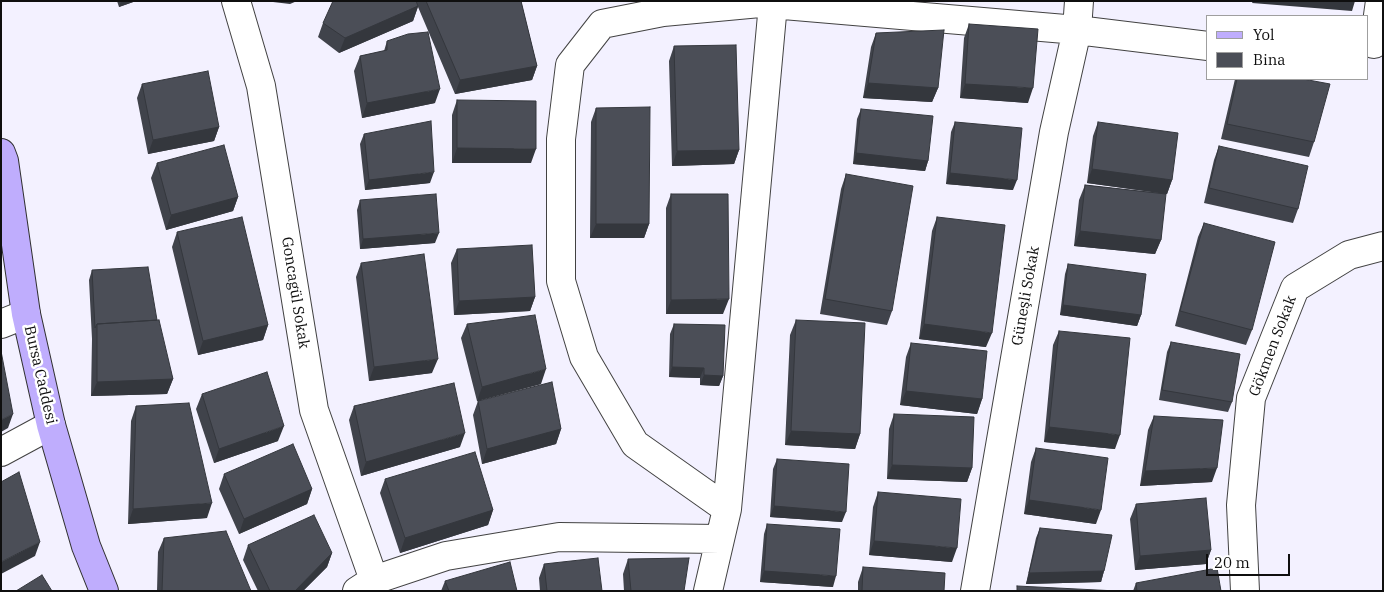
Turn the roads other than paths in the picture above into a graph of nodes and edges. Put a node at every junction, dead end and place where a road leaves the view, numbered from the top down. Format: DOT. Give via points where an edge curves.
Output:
graph roads {
  1 [pos="236,1"];
  2 [pos="1079,1"];
  3 [pos="1380,1"];
  4 [pos="773,4"];
  5 [pos="1077,30"];
  6 [pos="1375,43"];
  7 [pos="1206,46"];
  8 [pos="1,153"];
  9 [pos="1383,246"];
  10 [pos="13,319"];
  11 [pos="51,425"];
  12 [pos="1,452"];
  13 [pos="727,509"];
  14 [pos="720,540"];
  15 [pos="366,585"];
  16 [pos="104,591"];
  17 [pos="708,591"];
  18 [pos="975,591"];
  19 [pos="1244,591"];
  1 -- 15 [label="street, Goncagül Sokak" via="261,86 314,410"];
  2 -- 5 [label="street, Güneşli Sokak"];
  3 -- 6 [label="street"];
  4 -- 5 [label="street"];
  4 -- 13 [label="street"];
  4 -- 13 [label="street" via="664,12 602,24 570,65 561,139 561,281 584,358 635,444"];
  5 -- 7 [label="street"];
  5 -- 18 [label="street, Güneşli Sokak" via="1054,132"];
  8 -- 10 [label="street, Bursa Caddesi"];
  9 -- 19 [label="street, Gökmen Sokak" via="1350,255 1295,288 1251,398 1241,505"];
  10 -- 11 [label="street, Bursa Caddesi"];
  11 -- 12 [label="street"];
  11 -- 16 [label="street, Bursa Caddesi" via="86,546"];
  13 -- 14 [label="street"];
  14 -- 15 [label="street" via="559,537 446,556"];
  14 -- 17 [label="street"];
}
